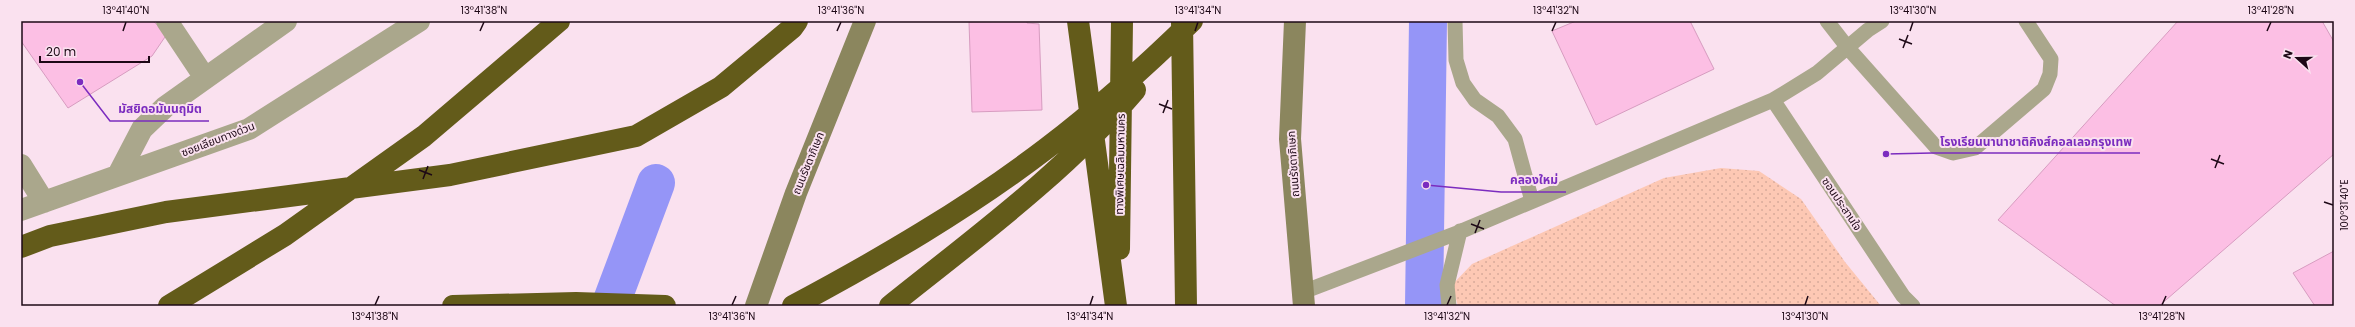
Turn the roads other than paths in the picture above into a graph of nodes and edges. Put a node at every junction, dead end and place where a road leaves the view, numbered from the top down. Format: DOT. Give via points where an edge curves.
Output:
graph roads {
  1 [pos="167,21"];
  2 [pos="286,21"];
  3 [pos="419,21"];
  4 [pos="559,21"];
  5 [pos="797,21"];
  6 [pos="865,21"];
  7 [pos="1078,21"];
  8 [pos="1122,21"];
  9 [pos="1182,21"];
  10 [pos="1194,21"];
  11 [pos="1295,21"];
  12 [pos="1455,21"];
  13 [pos="1827,21"];
  14 [pos="1882,21"];
  15 [pos="2026,21"];
  16 [pos="1848,48"];
  17 [pos="205,78"];
  18 [pos="1773,100"];
  19 [pos="21,165"];
  20 [pos="118,176"];
  21 [pos="1532,201"];
  22 [pos="44,202"];
  23 [pos="21,210"];
  24 [pos="1459,232"];
  25 [pos="21,247"];
  26 [pos="1303,299"];
  27 [pos="169,306"];
  28 [pos="453,306"];
  29 [pos="665,306"];
  30 [pos="756,306"];
  31 [pos="793,306"];
  32 [pos="890,306"];
  33 [pos="1117,306"];
  34 [pos="1186,306"];
  35 [pos="1449,306"];
  36 [pos="1913,306"];
  1 -- 17 [label="street"];
  2 -- 17 [label="street"];
  3 -- 20 [label="street, ซอยเลียบทางด่วน" via="250,129"];
  4 -- 27 [label="highway" via="424,136 285,235"];
  5 -- 25 [label="highway" via="792,28 721,87 636,136 450,175 166,212 50,236"];
  6 -- 30 [label="main road, ถนนรัชดาภิเษก" via="796,193"];
  7 -- 33 [label="highway"];
  8 -- 33 [label="highway, ทางพิเศษเฉลิมมหานคร"];
  9 -- 34 [label="highway"];
  10 -- 31 [label="highway" via="1100,106 986,192 880,259"];
  10 -- 32 [label="highway" via="1115,113 1080,148 996,221"];
  11 -- 26 [label="main road, ถนนรัชดาภิเษก" via="1290,140"];
  12 -- 21 [label="lane" via="1456,60 1463,83 1475,100 1498,116 1515,139"];
  13 -- 16 [label="lane"];
  14 -- 16 [label="lane"];
  15 -- 16 [label="lane" via="2051,59 2050,74 2044,89 1975,148 1953,153 1936,147"];
  16 -- 18 [label="lane" via="1817,73"];
  17 -- 20 [label="street" via="165,106 142,129"];
  18 -- 21 [label="lane"];
  18 -- 36 [label="lane, ซอนประสานใจ" via="1903,296"];
  19 -- 22 [label="street"];
  20 -- 22 [label="street, ซอยเลียบทางด่วน"];
  21 -- 24 [label="lane"];
  22 -- 23 [label="street, ซอยเลียบทางด่วน"];
  24 -- 26 [label="lane" via="1347,275"];
  24 -- 35 [label="lane" via="1447,286"];
  28 -- 29 [label="highway" via="576,303"];
}
